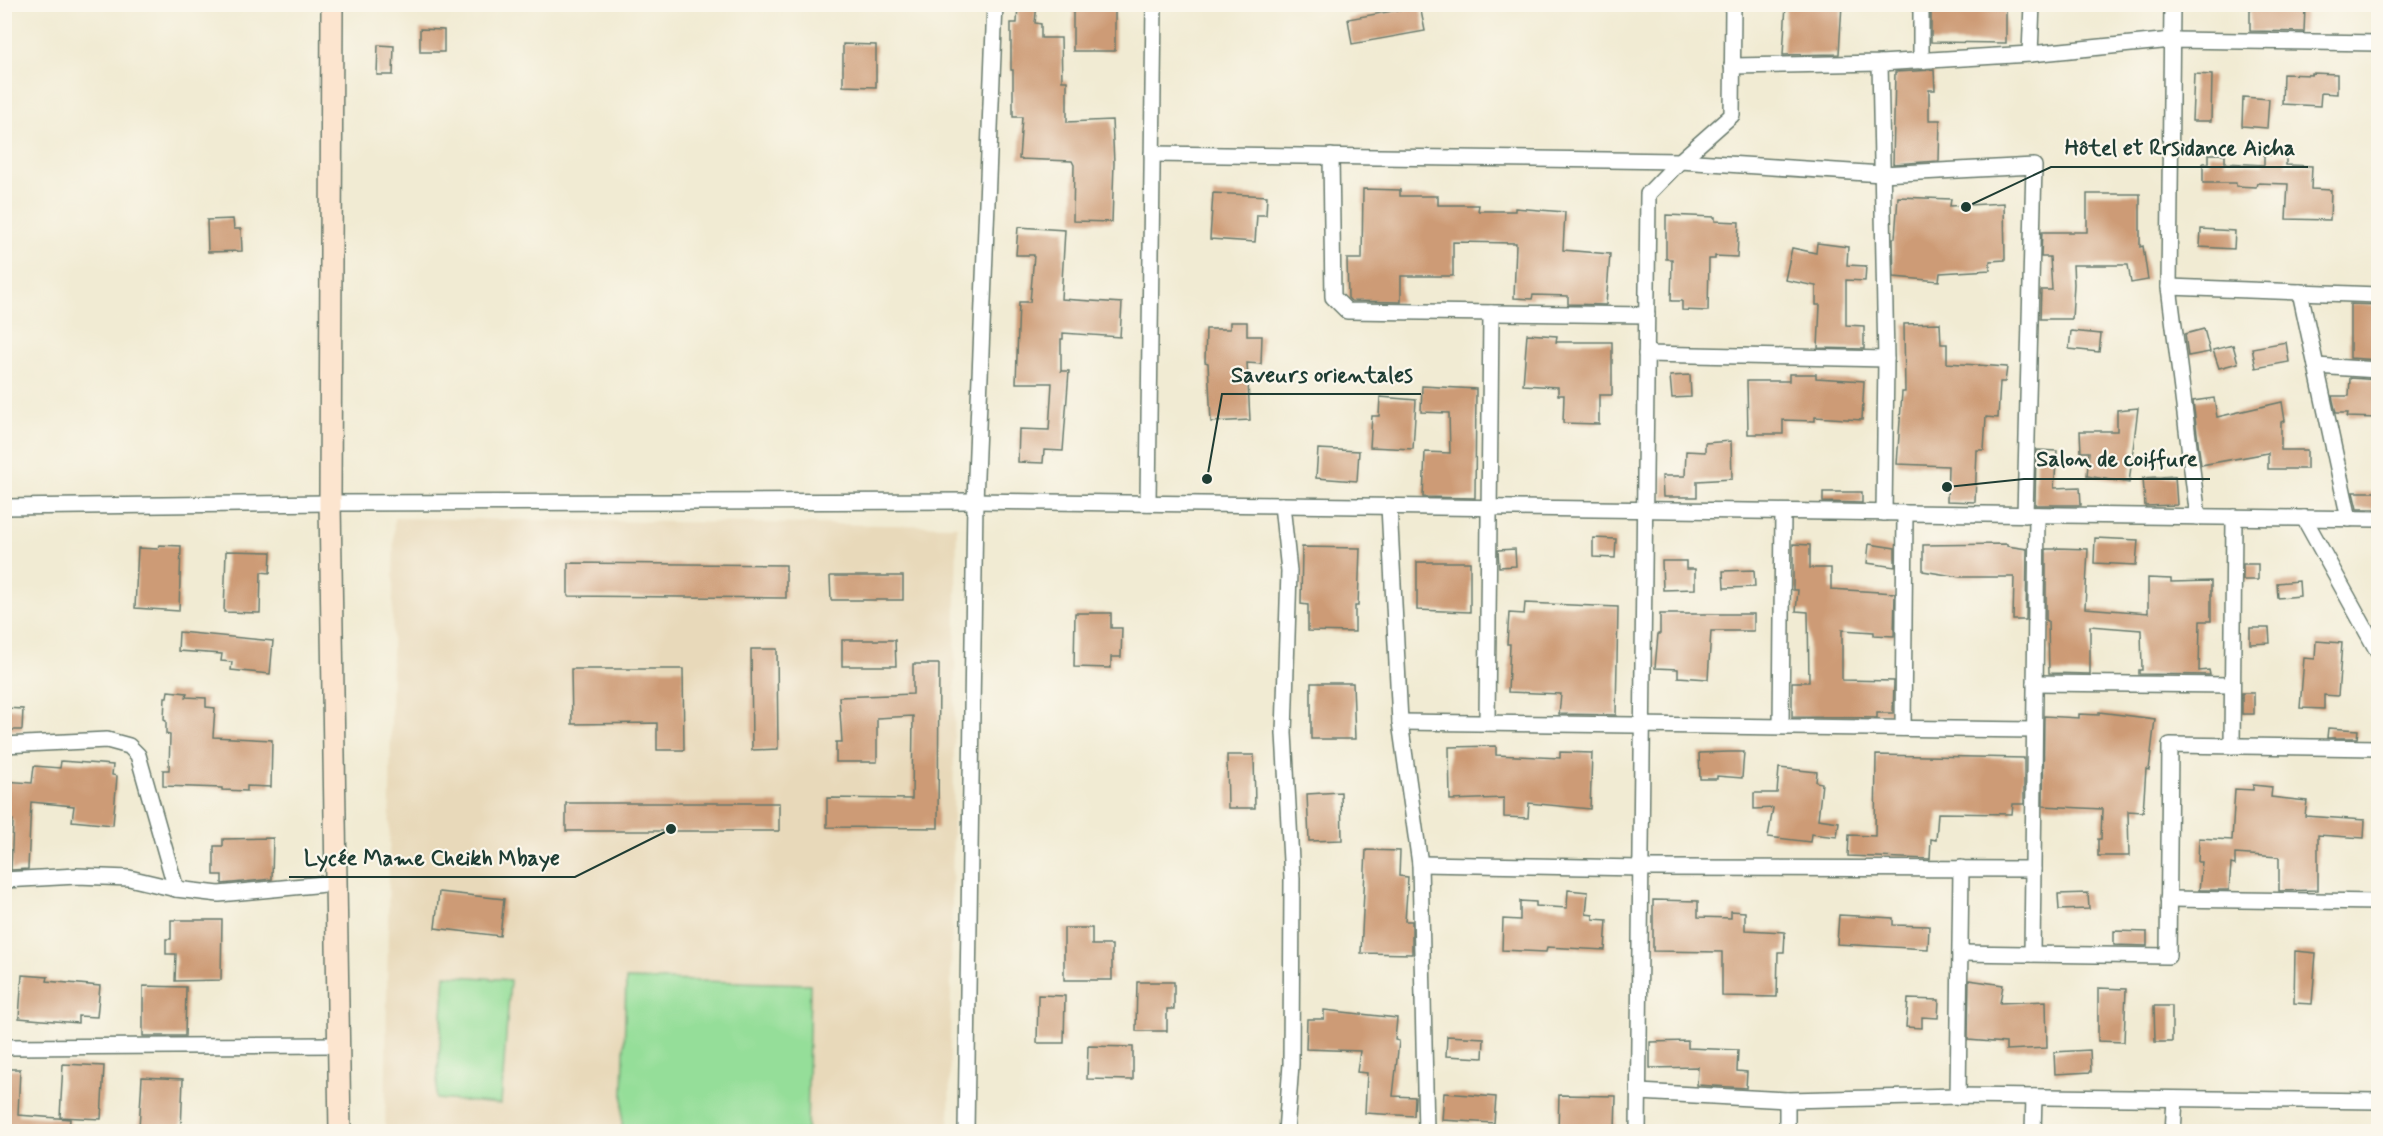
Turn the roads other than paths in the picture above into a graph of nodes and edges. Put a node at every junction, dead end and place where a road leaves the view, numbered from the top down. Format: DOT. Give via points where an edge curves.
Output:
graph roads {
  1 [pos="332,4"];
  2 [pos="995,4"];
  3 [pos="1154,4"];
  4 [pos="1733,4"];
  5 [pos="1921,4"];
  6 [pos="2032,4"];
  7 [pos="2172,4"];
  8 [pos="2172,40"];
  9 [pos="2379,43"];
  10 [pos="2030,54"];
  11 [pos="1921,60"];
  12 [pos="1880,63"];
  13 [pos="1732,66"];
  14 [pos="1152,154"];
  15 [pos="1330,156"];
  16 [pos="1680,161"];
  17 [pos="1882,174"];
  18 [pos="2169,287"];
  19 [pos="2300,292"];
  20 [pos="2379,295"];
  21 [pos="1491,313"];
  22 [pos="1647,315"];
  23 [pos="1646,354"];
  24 [pos="1886,359"];
  25 [pos="2316,366"];
  26 [pos="2379,370"];
  27 [pos="975,501"];
  28 [pos="330,503"];
  29 [pos="1148,503"];
  30 [pos="1282,505"];
  31 [pos="1389,506"];
  32 [pos="4,507"];
  33 [pos="1489,508"];
  34 [pos="1645,510"];
  35 [pos="1783,512"];
  36 [pos="1884,513"];
  37 [pos="1905,513"];
  38 [pos="2031,515"];
  39 [pos="2198,517"];
  40 [pos="2234,518"];
  41 [pos="2304,518"];
  42 [pos="2349,519"];
  43 [pos="2379,519"];
  44 [pos="2379,652"];
  45 [pos="2035,683"];
  46 [pos="2232,686"];
  47 [pos="1400,722"];
  48 [pos="1487,723"];
  49 [pos="1642,725"];
  50 [pos="1780,726"];
  51 [pos="1903,728"];
  52 [pos="2034,730"];
  53 [pos="4,745"];
  54 [pos="2232,746"];
  55 [pos="2379,748"];
  56 [pos="1420,864"];
  57 [pos="1641,868"];
  58 [pos="1961,868"];
  59 [pos="2033,869"];
  60 [pos="4,880"];
  61 [pos="336,883"];
  62 [pos="176,889"];
  63 [pos="2168,899"];
  64 [pos="2379,902"];
  65 [pos="1960,953"];
  66 [pos="2032,954"];
  67 [pos="339,1045"];
  68 [pos="4,1047"];
  69 [pos="1639,1092"];
  70 [pos="1958,1096"];
  71 [pos="2034,1097"];
  72 [pos="2175,1099"];
  73 [pos="1787,1100"];
  74 [pos="2379,1101"];
  75 [pos="340,1131"];
  76 [pos="966,1131"];
  77 [pos="1286,1131"];
  78 [pos="1426,1131"];
  79 [pos="1638,1131"];
  80 [pos="1787,1131"];
  81 [pos="2033,1131"];
  82 [pos="2173,1131"];
  1 -- 28 [label="main road"];
  2 -- 27 [label="street"];
  3 -- 14 [label="street"];
  4 -- 13 [label="street"];
  5 -- 11 [label="street"];
  6 -- 10 [label="street"];
  7 -- 8 [label="street"];
  8 -- 9 [label="street"];
  8 -- 10 [label="street"];
  8 -- 18 [label="street"];
  10 -- 11 [label="street"];
  11 -- 12 [label="street"];
  12 -- 13 [label="street"];
  12 -- 17 [label="street"];
  13 -- 16 [label="street" via="1732,115"];
  14 -- 15 [label="street"];
  14 -- 29 [label="street"];
  15 -- 16 [label="street"];
  15 -- 21 [label="street" via="1333,297 1338,305 1347,311"];
  16 -- 17 [label="street"];
  16 -- 22 [label="street" via="1648,194"];
  17 -- 24 [label="street"];
  17 -- 38 [label="street" via="2034,166"];
  18 -- 19 [label="street"];
  18 -- 39 [label="street"];
  19 -- 20 [label="street"];
  19 -- 25 [label="street"];
  21 -- 22 [label="street"];
  21 -- 33 [label="street"];
  22 -- 23 [label="street"];
  23 -- 24 [label="street"];
  23 -- 34 [label="street"];
  24 -- 36 [label="street"];
  25 -- 26 [label="street"];
  25 -- 42 [label="street"];
  27 -- 28 [label="street"];
  27 -- 29 [label="street"];
  27 -- 76 [label="street"];
  28 -- 32 [label="street"];
  28 -- 61 [label="main road"];
  29 -- 30 [label="street"];
  30 -- 31 [label="street"];
  30 -- 77 [label="street" via="1289,571 1284,734 1292,879 1291,1064"];
  31 -- 33 [label="street"];
  31 -- 47 [label="street"];
  33 -- 34 [label="street"];
  33 -- 48 [label="street"];
  34 -- 35 [label="street"];
  34 -- 49 [label="street"];
  35 -- 36 [label="street"];
  35 -- 50 [label="street"];
  36 -- 37 [label="street"];
  37 -- 38 [label="street"];
  37 -- 51 [label="street"];
  38 -- 39 [label="street"];
  38 -- 45 [label="street"];
  39 -- 40 [label="street"];
  40 -- 41 [label="street"];
  40 -- 46 [label="street"];
  41 -- 42 [label="street"];
  41 -- 44 [label="street"];
  42 -- 43 [label="street"];
  45 -- 46 [label="street"];
  45 -- 52 [label="street"];
  46 -- 54 [label="street"];
  47 -- 48 [label="street"];
  47 -- 56 [label="street"];
  48 -- 49 [label="street"];
  49 -- 50 [label="street"];
  49 -- 57 [label="street"];
  50 -- 51 [label="street"];
  51 -- 52 [label="street"];
  52 -- 59 [label="street"];
  53 -- 62 [label="street" via="107,740 129,746 138,755"];
  54 -- 55 [label="street"];
  54 -- 63 [label="street" via="2170,745"];
  56 -- 57 [label="street"];
  56 -- 78 [label="street"];
  57 -- 58 [label="street"];
  57 -- 69 [label="street"];
  58 -- 59 [label="street"];
  58 -- 65 [label="street"];
  59 -- 66 [label="street"];
  60 -- 62 [label="street" via="129,878"];
  61 -- 62 [label="street" via="219,894"];
  61 -- 67 [label="main road"];
  63 -- 64 [label="street"];
  63 -- 66 [label="street" via="2168,956"];
  65 -- 66 [label="street"];
  65 -- 70 [label="street"];
  67 -- 68 [label="street"];
  67 -- 75 [label="main road"];
  69 -- 73 [label="street"];
  69 -- 79 [label="street"];
  70 -- 71 [label="street"];
  70 -- 73 [label="street"];
  71 -- 72 [label="street"];
  71 -- 81 [label="street"];
  72 -- 74 [label="street"];
  72 -- 82 [label="street"];
  73 -- 80 [label="street"];
}
